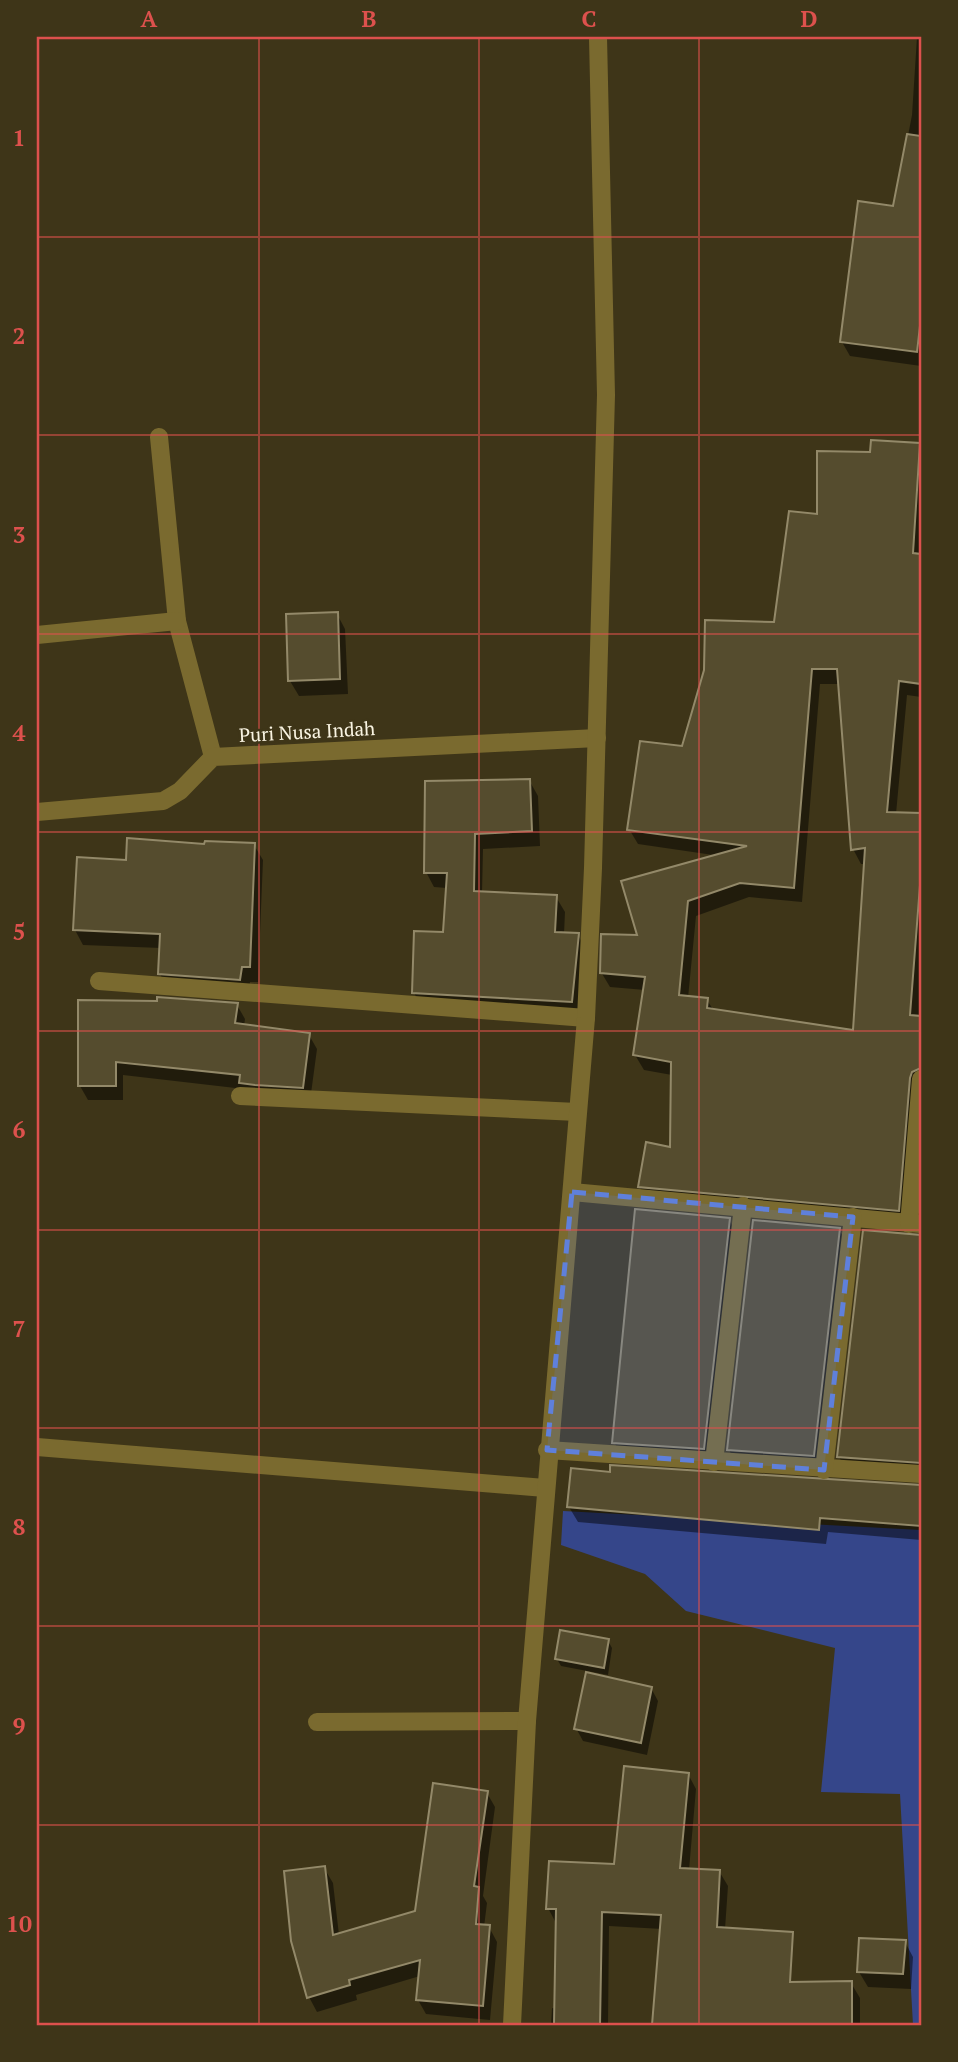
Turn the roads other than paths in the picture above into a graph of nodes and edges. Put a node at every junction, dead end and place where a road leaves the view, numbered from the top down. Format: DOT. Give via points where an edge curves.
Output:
graph roads {
  1 [pos="598,37"];
  2 [pos="159,437"];
  3 [pos="177,621"];
  4 [pos="37,635"];
  5 [pos="597,738"];
  6 [pos="213,757"];
  7 [pos="37,812"];
  8 [pos="99,981"];
  9 [pos="586,1018"];
  10 [pos="921,1079"];
  11 [pos="240,1096"];
  12 [pos="578,1112"];
  13 [pos="572,1192"];
  14 [pos="743,1206"];
  15 [pos="853,1217"];
  16 [pos="915,1224"];
  17 [pos="37,1447"];
  18 [pos="547,1450"];
  19 [pos="714,1462"];
  20 [pos="824,1470"];
  21 [pos="921,1474"];
  22 [pos="545,1488"];
  23 [pos="527,1721"];
  24 [pos="317,1722"];
  25 [pos="512,2025"];
  1 -- 5 [label="street" via="606,395"];
  2 -- 3 [label="street"];
  3 -- 4 [label="street"];
  3 -- 6 [label="street"];
  5 -- 6 [label="street, Puri Nusa Indah"];
  5 -- 9 [label="street"];
  6 -- 7 [label="street, Puri Nusa Indah" via="163,802"];
  8 -- 9 [label="street"];
  9 -- 12 [label="street"];
  10 -- 16 [label="street"];
  11 -- 12 [label="street"];
  12 -- 13 [label="street"];
  13 -- 14 [label="street"];
  13 -- 18 [label="street"];
  14 -- 15 [label="street"];
  14 -- 19 [label="street"];
  15 -- 16 [label="street"];
  15 -- 20 [label="street"];
  17 -- 22 [label="street"];
  18 -- 19 [label="street"];
  18 -- 22 [label="street"];
  19 -- 20 [label="street"];
  20 -- 21 [label="street"];
  22 -- 23 [label="street"];
  23 -- 24 [label="street"];
  23 -- 25 [label="street"];
}
